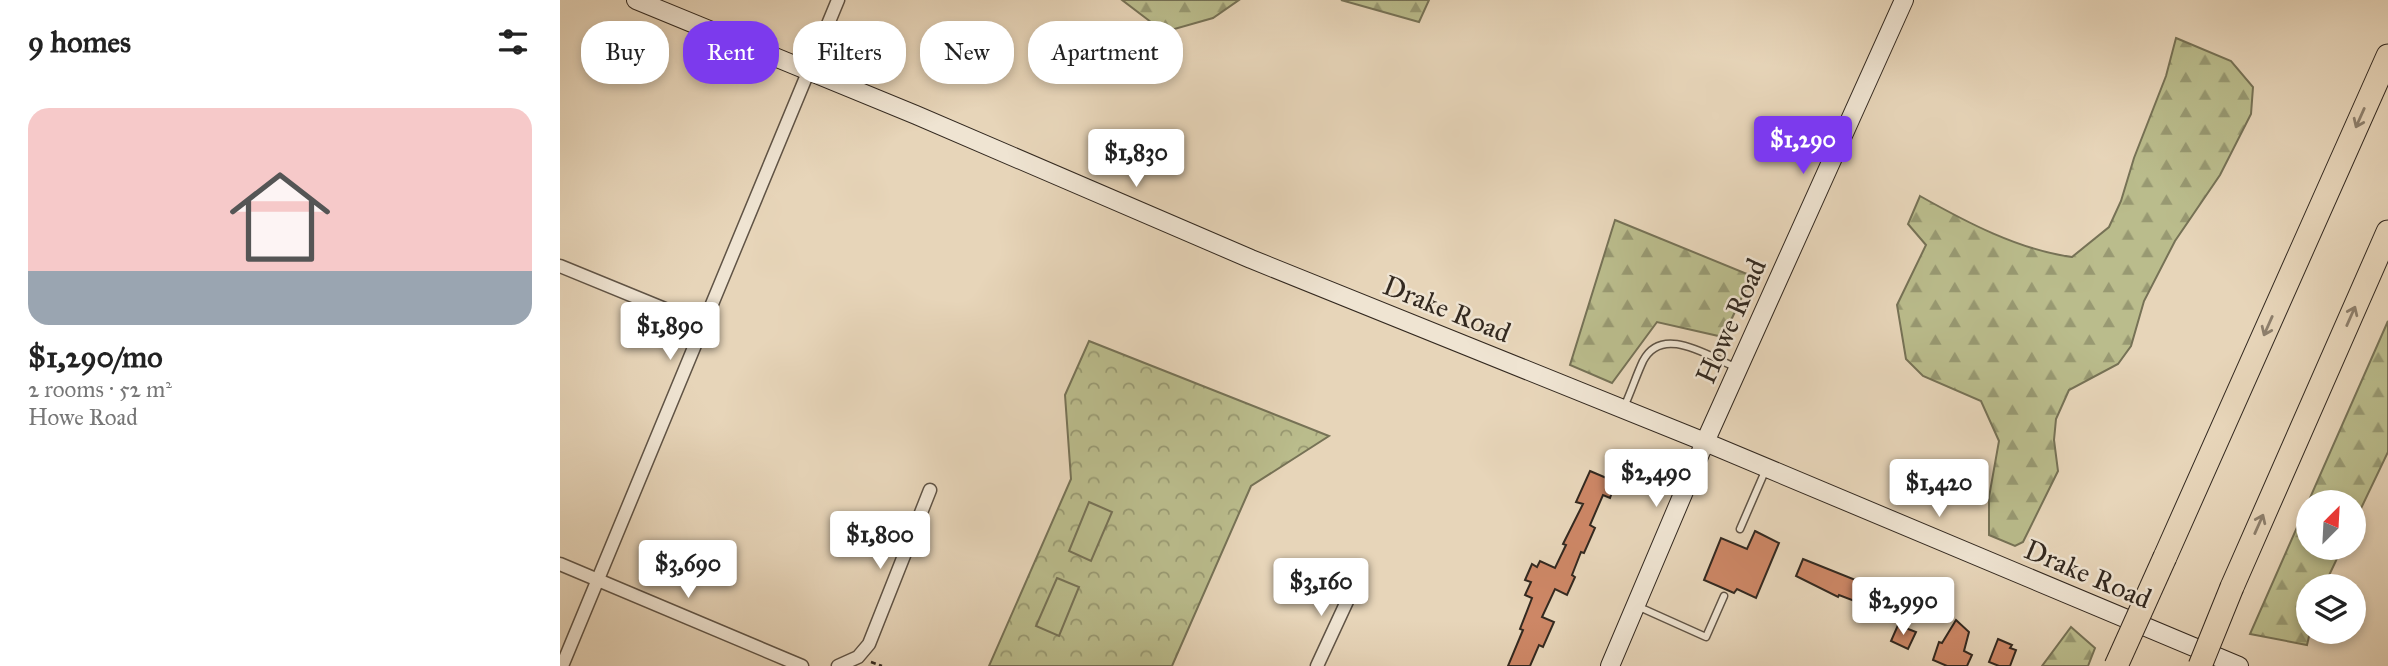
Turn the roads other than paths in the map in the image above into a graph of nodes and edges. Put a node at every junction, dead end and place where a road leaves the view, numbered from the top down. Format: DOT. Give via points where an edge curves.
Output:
graph roads {
  1 [pos="636,0"];
  2 [pos="838,0"];
  3 [pos="1904,0"];
  4 [pos="829,21"];
  5 [pos="2388,55"];
  6 [pos="793,65"];
  7 [pos="803,84"];
  8 [pos="839,84"];
  9 [pos="2388,232"];
  10 [pos="560,266"];
  11 [pos="704,325"];
  12 [pos="1738,369"];
  13 [pos="1623,409"];
  14 [pos="1706,442"];
  15 [pos="1767,467"];
  16 [pos="930,490"];
  17 [pos="1740,529"];
  18 [pos="560,564"];
  19 [pos="597,579"];
  20 [pos="1355,584"];
  21 [pos="1724,596"];
  22 [pos="1636,606"];
  23 [pos="562,666"];
  24 [pos="802,666"];
  25 [pos="838,666"];
  26 [pos="1317,666"];
  27 [pos="1610,666"];
  28 [pos="2116,666"];
  29 [pos="2200,666"];
  30 [pos="2239,666"];
  1 -- 6 [label="street, Drake Road"];
  2 -- 4 [label="street"];
  3 -- 12 [label="street, Howe Road"];
  5 -- 28 [label="highway, one-way, bridge"];
  7 -- 11 [label="street"];
  8 -- 13 [label="street, Drake Road" via="1251,259"];
  29 -- 9 [label="highway, one-way, bridge"];
  10 -- 11 [label="street"];
  11 -- 19 [label="street"];
  12 -- 13 [label="lane" via="1684,346 1661,344 1644,360"];
  12 -- 14 [label="street, Howe Road"];
  13 -- 14 [label="street, Drake Road"];
  14 -- 15 [label="street, Drake Road"];
  14 -- 22 [label="street, Howe Road"];
  15 -- 17 [label="lane"];
  15 -- 30 [label="street, Drake Road"];
  16 -- 25 [label="street" via="869,644 858,657"];
  18 -- 19 [label="street"];
  19 -- 23 [label="street"];
  19 -- 24 [label="street"];
  20 -- 26 [label="street"];
  21 -- 22 [label="lane" via="1706,637"];
  22 -- 27 [label="street, Howe Road"];
}
